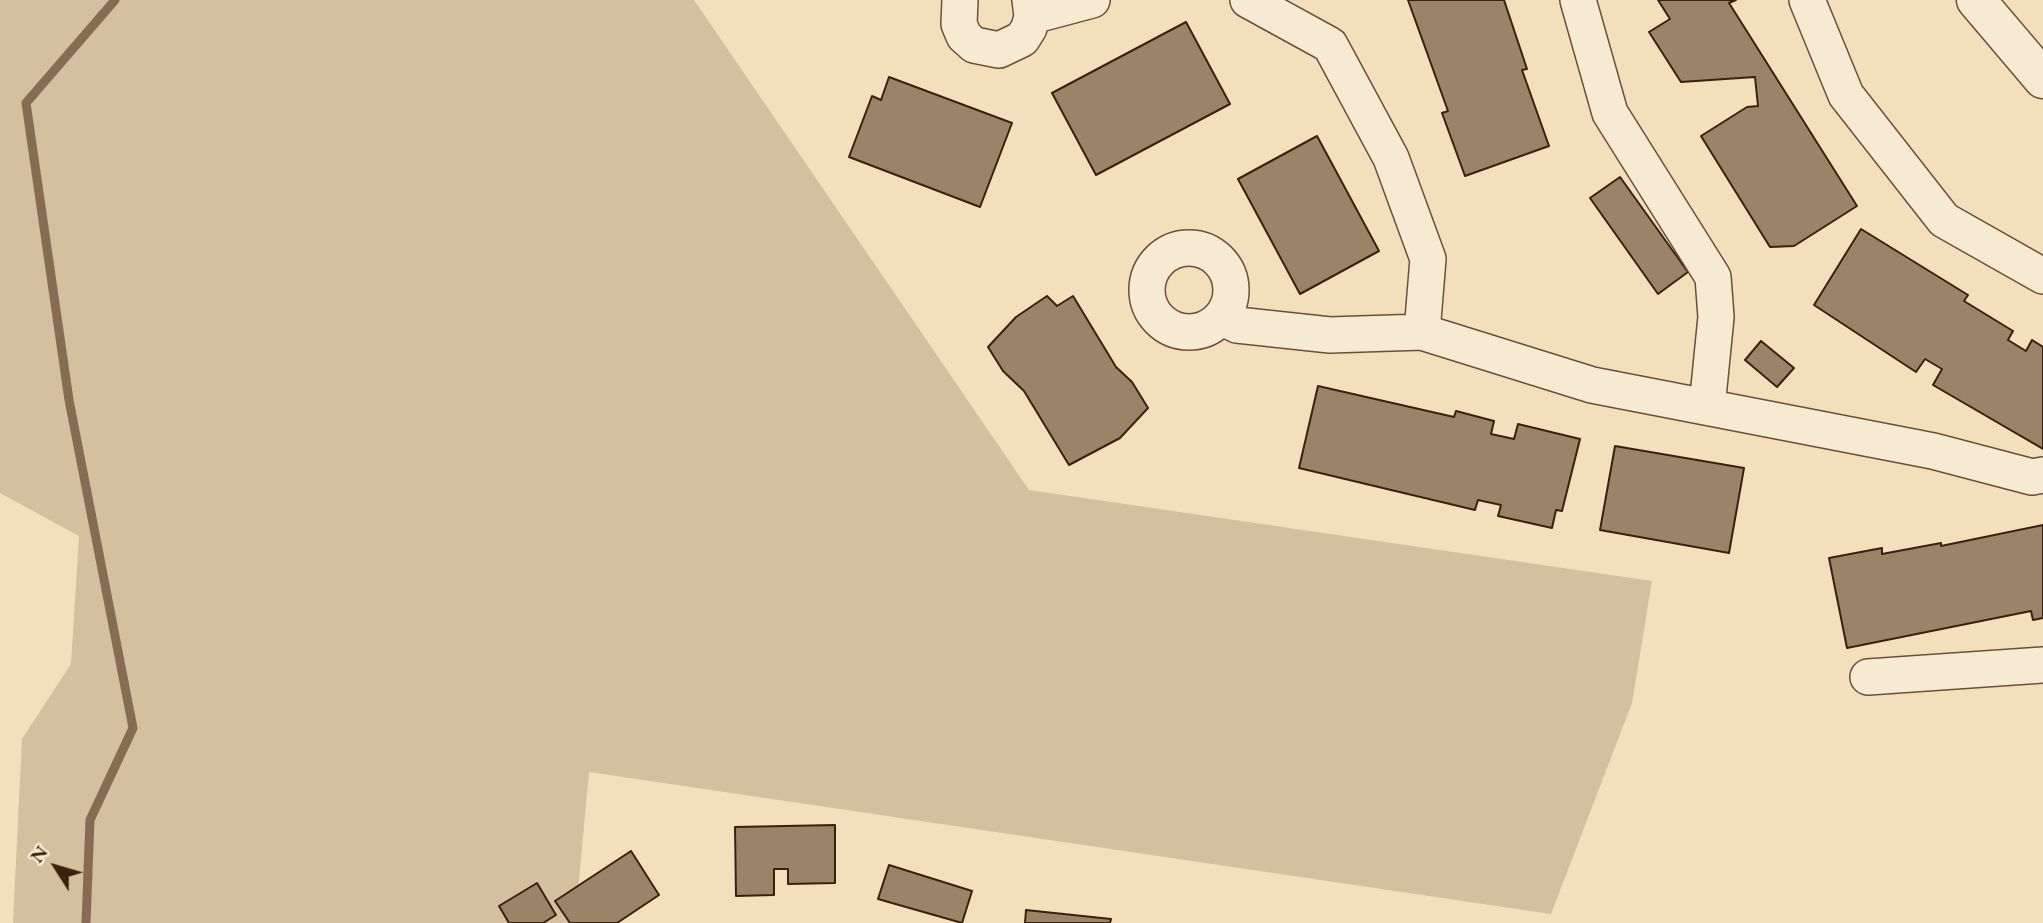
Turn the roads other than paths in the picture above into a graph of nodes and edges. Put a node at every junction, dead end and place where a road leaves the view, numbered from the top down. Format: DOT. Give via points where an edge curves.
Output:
graph roads {
  1 [pos="960,0"];
  2 [pos="1092,0"];
  3 [pos="1248,0"];
  4 [pos="1578,0"];
  5 [pos="1807,0"];
  6 [pos="1976,0"];
  7 [pos="1031,8"];
  8 [pos="2043,79"];
  9 [pos="2043,276"];
  10 [pos="1221,317"];
  11 [pos="1422,332"];
  12 [pos="1707,407"];
  13 [pos="2043,475"];
  14 [pos="2043,665"];
  15 [pos="1868,677"];
  1 -- 7 [label="street" via="957,11 964,36 986,50 1011,47 1022,39"];
  2 -- 7 [label="street"];
  3 -- 11 [label="street" via="1330,45 1391,158 1428,259"];
  4 -- 12 [label="street" via="1610,113 1713,277 1716,317"];
  5 -- 9 [label="street" via="1846,94 1944,220"];
  6 -- 8 [label="street"];
  10 -- 11 [label="street" via="1237,325 1330,335"];
  11 -- 12 [label="street" via="1592,385"];
  12 -- 13 [label="street" via="1933,451 2032,477"];
  14 -- 15 [label="street"];
}
